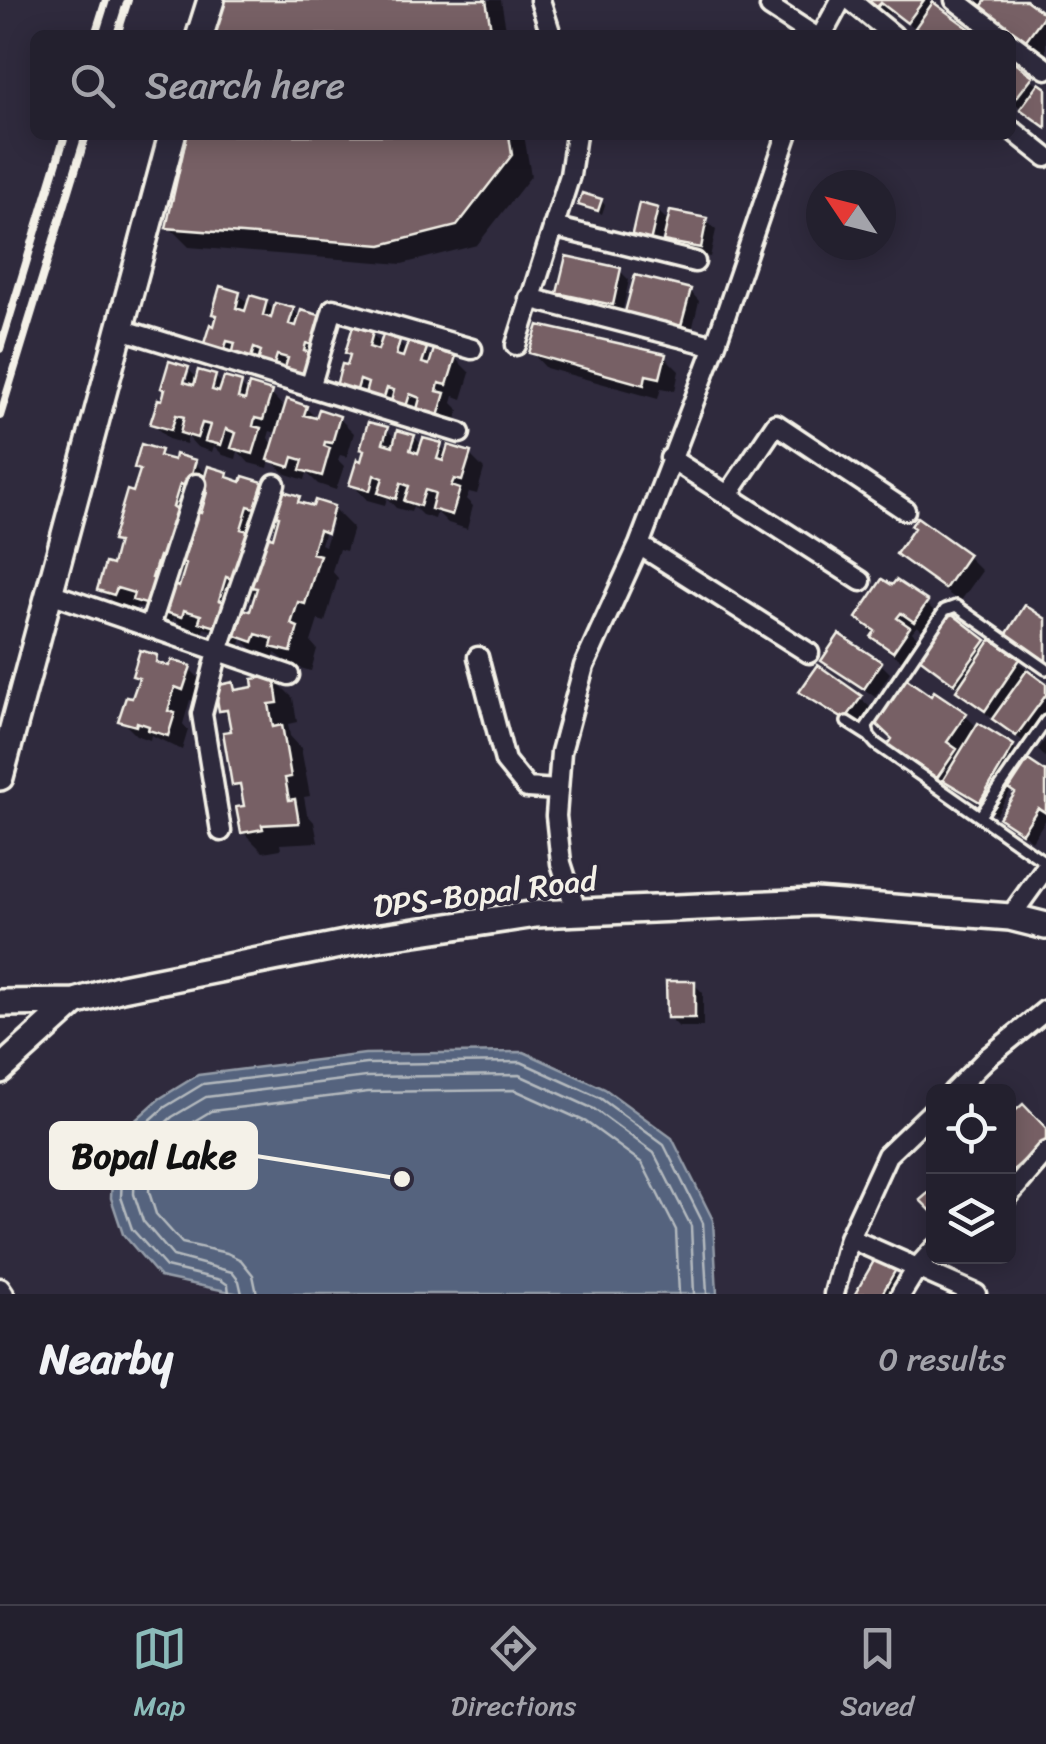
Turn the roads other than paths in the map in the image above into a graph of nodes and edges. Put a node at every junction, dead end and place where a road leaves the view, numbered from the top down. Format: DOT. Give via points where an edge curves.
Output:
graph roads {
  1 [pos="211,0"];
  2 [pos="540,0"];
  3 [pos="841,0"];
  4 [pos="850,0"];
  5 [pos="955,0"];
  6 [pos="770,7"];
  7 [pos="202,30"];
  8 [pos="549,30"];
  9 [pos="805,30"];
  10 [pos="825,30"];
  11 [pos="888,30"];
  12 [pos="994,30"];
  13 [pos="1016,47"];
  14 [pos="1046,70"];
  15 [pos="1016,133"];
  16 [pos="171,140"];
  17 [pos="575,140"];
  18 [pos="785,140"];
  19 [pos="1046,157"];
  20 [pos="552,227"];
  21 [pos="694,262"];
  22 [pos="529,298"];
  23 [pos="121,329"];
  24 [pos="516,345"];
  25 [pos="715,346"];
  26 [pos="472,349"];
  27 [pos="310,388"];
  28 [pos="460,433"];
  29 [pos="670,458"];
  30 [pos="196,484"];
  31 [pos="275,484"];
  32 [pos="728,495"];
  33 [pos="904,510"];
  34 [pos="639,545"];
  35 [pos="861,581"];
  36 [pos="50,593"];
  37 [pos="150,628"];
  38 [pos="218,651"];
  39 [pos="809,653"];
  40 [pos="478,657"];
  41 [pos="1046,669"];
  42 [pos="288,676"];
  43 [pos="1046,721"];
  44 [pos="847,722"];
  45 [pos="869,736"];
  46 [pos="0,777"];
  47 [pos="558,790"];
  48 [pos="980,816"];
  49 [pos="221,831"];
  50 [pos="1046,865"];
  51 [pos="576,910"];
  52 [pos="1010,916"];
  53 [pos="1046,926"];
  54 [pos="74,1002"];
  55 [pos="0,1003"];
  56 [pos="1046,1010"];
  57 [pos="0,1070"];
  58 [pos="961,1084"];
  59 [pos="926,1118"];
  60 [pos="1046,1152"];
  61 [pos="1016,1187"];
  62 [pos="849,1238"];
  63 [pos="926,1258"];
  64 [pos="917,1268"];
  65 [pos="834,1294"];
  66 [pos="901,1294"];
  67 [pos="976,1294"];
  1 -- 7 [label="street"];
  2 -- 8 [label="street"];
  3 -- 10 [label="street"];
  4 -- 11 [label="street"];
  5 -- 12 [label="street"];
  6 -- 9 [label="street"];
  13 -- 14 [label="street"];
  15 -- 19 [label="street"];
  16 -- 23 [label="street"];
  17 -- 20 [label="street"];
  18 -- 25 [label="street"];
  20 -- 21 [label="street"];
  20 -- 22 [label="street"];
  22 -- 24 [label="street"];
  22 -- 25 [label="street"];
  23 -- 27 [label="street"];
  23 -- 36 [label="street"];
  25 -- 29 [label="street"];
  26 -- 27 [label="street" via="333,309"];
  27 -- 28 [label="street"];
  29 -- 32 [label="street"];
  29 -- 34 [label="street"];
  30 -- 37 [label="street"];
  31 -- 38 [label="street"];
  32 -- 33 [label="street" via="776,424"];
  32 -- 35 [label="street"];
  34 -- 39 [label="street"];
  34 -- 47 [label="street" via="584,666 560,752"];
  36 -- 37 [label="street"];
  36 -- 46 [label="street"];
  37 -- 38 [label="street"];
  38 -- 42 [label="street"];
  38 -- 49 [label="street" via="202,714"];
  40 -- 47 [label="street" via="505,761 527,788"];
  41 -- 45 [label="lane" via="956,606 945,610 873,716"];
  43 -- 48 [label="lane"];
  44 -- 45 [label="lane"];
  45 -- 48 [label="lane"];
  47 -- 51 [label="street" via="561,863"];
  48 -- 50 [label="lane"];
  50 -- 52 [label="street"];
  51 -- 52 [label="street, DPS-Bopal Road" via="816,902"];
  51 -- 54 [label="street, DPS-Bopal Road" via="190,972"];
  52 -- 53 [label="street, DPS-Bopal Road"];
  54 -- 55 [label="street"];
  54 -- 57 [label="street, DPS-Bopal Road"];
  56 -- 58 [label="street"];
  59 -- 62 [label="street" via="887,1155"];
  60 -- 61 [label="street"];
  62 -- 64 [label="street"];
  62 -- 65 [label="street"];
  63 -- 64 [label="street"];
  64 -- 66 [label="street"];
  64 -- 67 [label="street"];
}
